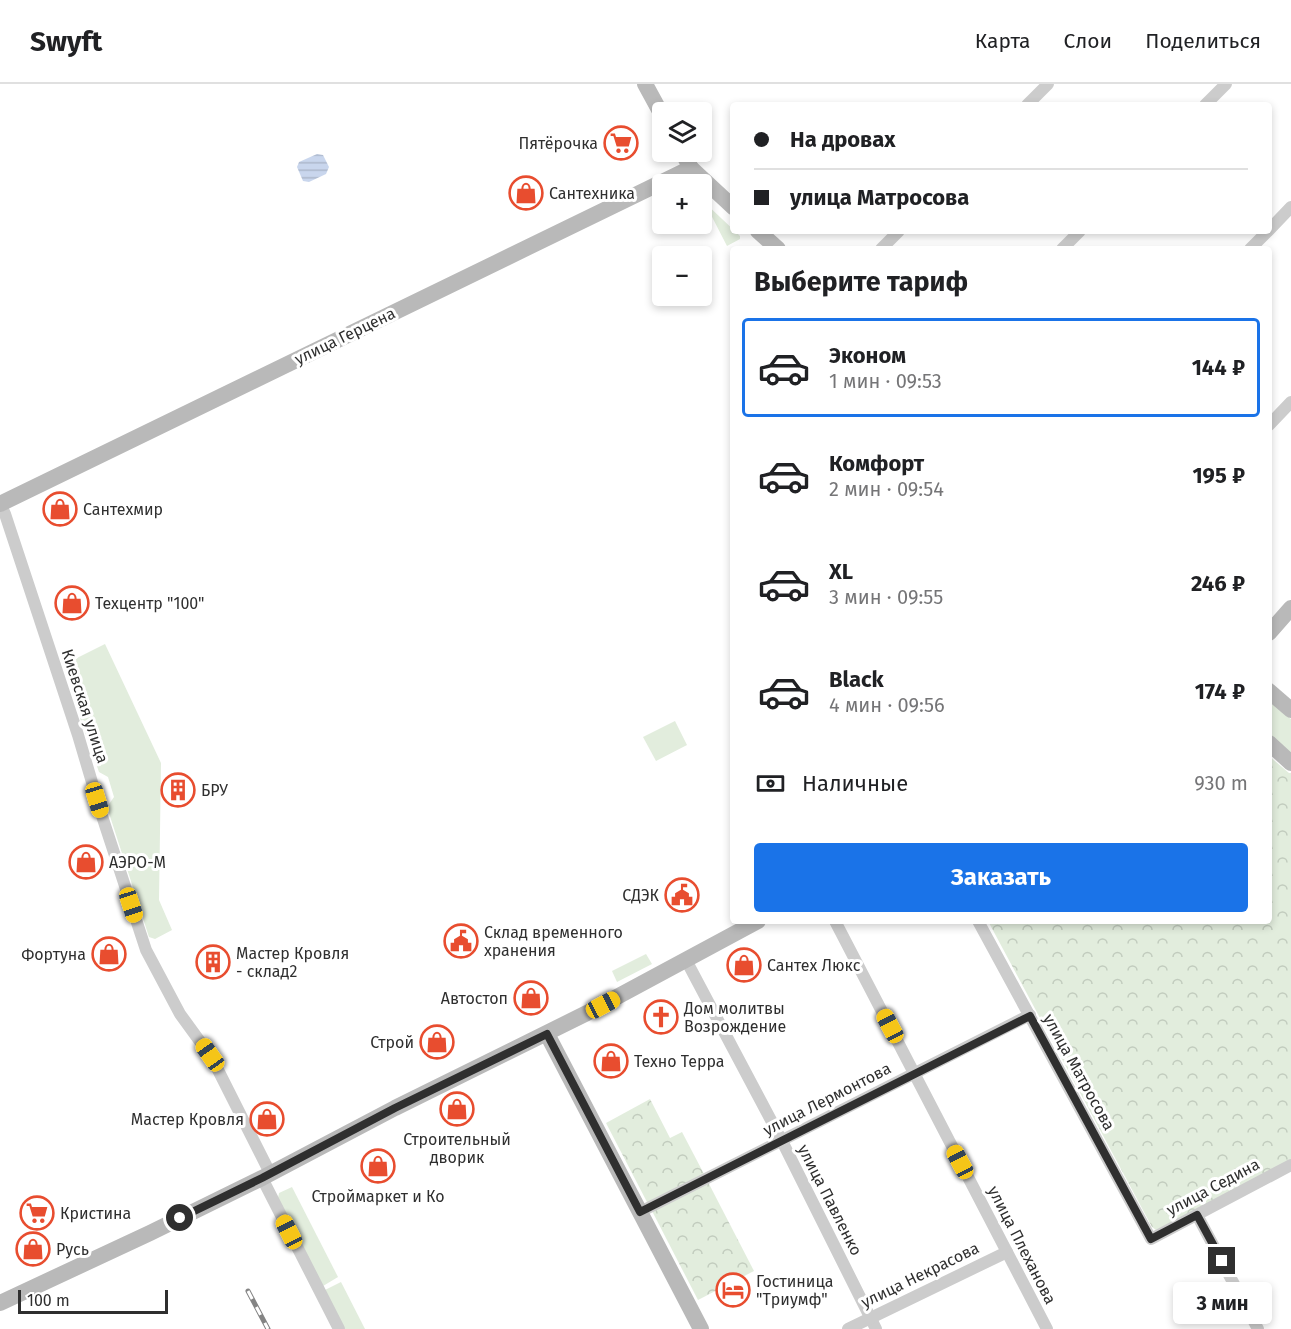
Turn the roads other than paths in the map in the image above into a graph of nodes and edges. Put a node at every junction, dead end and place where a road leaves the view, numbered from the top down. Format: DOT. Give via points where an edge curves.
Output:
graph roads {
  1 [pos="645,84"];
  2 [pos="1048,84"];
  3 [pos="1226,84"];
  4 [pos="655,102"];
  5 [pos="1030,102"];
  6 [pos="1208,102"];
  7 [pos="688,162"];
  8 [pos="691,168"];
  9 [pos="730,204"];
  10 [pos="1291,207"];
  11 [pos="1272,226"];
  12 [pos="761,234"];
  13 [pos="896,234"];
  14 [pos="1077,234"];
  15 [pos="1264,234"];
  16 [pos="775,246"];
  17 [pos="884,246"];
  18 [pos="1065,246"];
  19 [pos="1253,246"];
  20 [pos="1291,402"];
  21 [pos="1272,422"];
  22 [pos="0,503"];
  23 [pos="1291,608"];
  24 [pos="1272,630"];
  25 [pos="1272,694"];
  26 [pos="1291,711"];
  27 [pos="1272,746"];
  28 [pos="1291,763"];
  29 [pos="753,924"];
  30 [pos="837,924"];
  31 [pos="980,924"];
  32 [pos="686,960"];
  33 [pos="1030,1016"];
  34 [pos="547,1034"];
  35 [pos="914,1074"];
  36 [pos="782,1141"];
  37 [pos="1291,1165"];
  38 [pos="266,1175"];
  39 [pos="640,1212"];
  40 [pos="1197,1215"];
  41 [pos="1151,1239"];
  42 [pos="1007,1252"];
  43 [pos="0,1303"];
  44 [pos="873,1323"];
  45 [pos="339,1329"];
  46 [pos="701,1329"];
  47 [pos="848,1329"];
  48 [pos="1047,1329"];
  49 [pos="1258,1329"];
  1 -- 4 [label="street"];
  2 -- 5 [label="street"];
  3 -- 6 [label="street"];
  7 -- 8 [label="street"];
  8 -- 9 [label="street"];
  8 -- 22 [label="street, улица Герцена"];
  10 -- 11 [label="street"];
  12 -- 16 [label="street"];
  13 -- 17 [label="street"];
  14 -- 18 [label="street"];
  15 -- 19 [label="street"];
  20 -- 21 [label="street"];
  22 -- 38 [label="street, Киевская улица" via="146,950 180,1014 212,1058"];
  23 -- 24 [label="street"];
  25 -- 26 [label="street"];
  27 -- 28 [label="street"];
  29 -- 32 [label="street"];
  30 -- 35 [label="street, улица Плеханова"];
  31 -- 33 [label="street, улица Матросова"];
  32 -- 34 [label="street"];
  32 -- 36 [label="street, улица Павленко"];
  33 -- 35 [label="street, улица Лермонтова"];
  33 -- 41 [label="street, улица Матросова"];
  34 -- 38 [label="street"];
  34 -- 39 [label="street"];
  35 -- 36 [label="street, улица Лермонтова"];
  35 -- 42 [label="street, улица Плеханова"];
  36 -- 39 [label="street, улица Лермонтова"];
  36 -- 44 [label="street, улица Павленко"];
  37 -- 40 [label="street, улица Седина"];
  38 -- 43 [label="street"];
  38 -- 45 [label="street, Киевская улица"];
  39 -- 46 [label="street"];
  40 -- 41 [label="street, улица Седина"];
  40 -- 49 [label="street"];
  42 -- 44 [label="street, улица Некрасова"];
  42 -- 48 [label="street, улица Плеханова"];
  44 -- 47 [label="street, улица Некрасова"];
}
